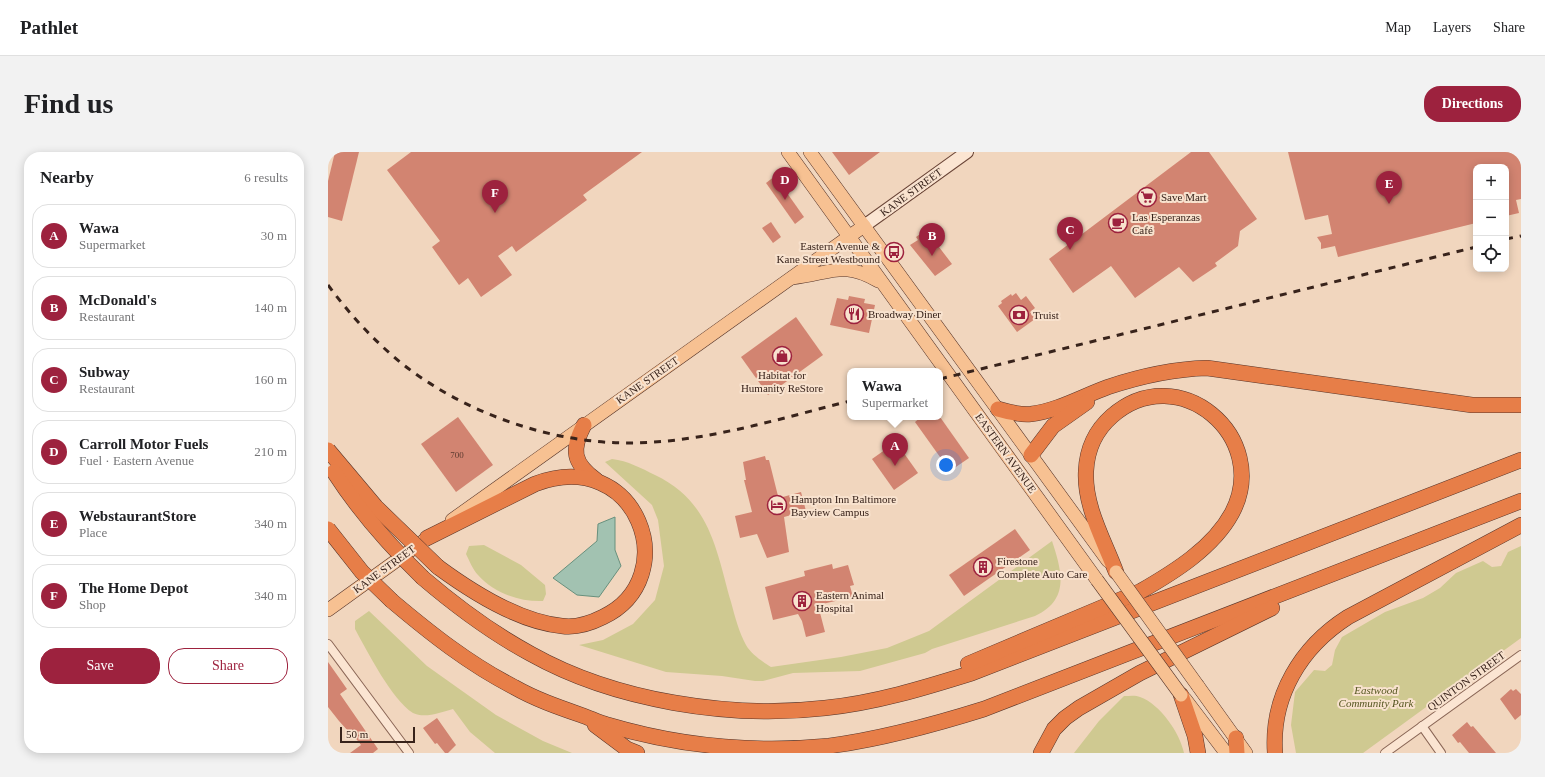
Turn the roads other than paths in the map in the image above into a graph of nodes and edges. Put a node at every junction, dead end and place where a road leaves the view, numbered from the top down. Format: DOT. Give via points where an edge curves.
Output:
graph roads {
  1 [pos="788,152"];
  2 [pos="810,152"];
  3 [pos="967,152"];
  4 [pos="864,226"];
  5 [pos="849,237"];
  6 [pos="790,278"];
  7 [pos="882,283"];
  8 [pos="1108,388"];
  9 [pos="1521,405"];
  10 [pos="998,410"];
  11 [pos="584,425"];
  12 [pos="328,450"];
  13 [pos="1031,455"];
  14 [pos="1521,460"];
  15 [pos="328,463"];
  16 [pos="1015,467"];
  17 [pos="597,481"];
  18 [pos="1521,501"];
  19 [pos="1521,525"];
  20 [pos="328,529"];
  21 [pos="427,538"];
  22 [pos="1357,566"];
  23 [pos="1116,572"];
  24 [pos="328,610"];
  25 [pos="328,644"];
  26 [pos="1521,655"];
  27 [pos="1181,695"];
  28 [pos="868,701"];
  29 [pos="581,715"];
  30 [pos="1422,726"];
  31 [pos="1236,746"];
  32 [pos="408,753"];
  33 [pos="637,753"];
  34 [pos="1041,753"];
  35 [pos="1198,753"];
  36 [pos="1226,753"];
  37 [pos="1246,753"];
  38 [pos="1275,753"];
  39 [pos="1385,753"];
  40 [pos="1442,753"];
  1 -- 5 [label="main road, EASTERN AVENUE"];
  2 -- 4 [label="main road, EASTERN AVENUE"];
  3 -- 4 [label="main road, KANE STREET"];
  4 -- 5 [label="main road, KANE STREET"];
  4 -- 10 [label="main road, EASTERN AVENUE"];
  5 -- 6 [label="main road, KANE STREET"];
  5 -- 7 [label="main road, EASTERN AVENUE"];
  6 -- 7 [label="main road" via="814,276 836,269 851,269"];
  6 -- 11 [label="main road, KANE STREET"];
  7 -- 16 [label="main road, EASTERN AVENUE"];
  8 -- 9 [label="highway" via="1159,372 1182,368 1207,368 1472,405"];
  8 -- 10 [label="highway" via="1030,414"];
  8 -- 13 [label="highway" via="1053,426"];
  10 -- 13 [label="main road, EASTERN AVENUE"];
  11 -- 17 [label="highway" via="575,447 577,456 581,467"];
  11 -- 21 [label="main road, KANE STREET"];
  12 -- 17 [label="highway, bridge" via="376,507 438,567 488,600 516,613 563,626 579,626 611,614 633,590 641,575 645,540 640,522 631,507 610,487"];
  13 -- 16 [label="main road"];
  13 -- 23 [label="main road, EASTERN AVENUE"];
  14 -- 28 [label="highway" via="972,673"];
  15 -- 28 [label="highway, bridge" via="365,516 422,578 453,604 495,633 533,655 574,674 661,701 748,711 782,712"];
  16 -- 27 [label="main road, EASTERN AVENUE, bridge"];
  17 -- 21 [label="highway" via="580,476 551,478"];
  18 -- 22 [label="highway"];
  19 -- 38 [label="highway" via="1330,628 1315,642 1292,674 1282,695 1274,738"];
  20 -- 29 [label="highway, bridge" via="362,572 430,633 514,688 557,708"];
  21 -- 24 [label="main road, KANE STREET"];
  22 -- 29 [label="highway" via="984,709 877,738 783,749 697,745 607,725"];
  22 -- 34 [label="highway" via="1114,687 1065,718 1054,730"];
  23 -- 28 [label="highway" via="1087,489 1088,455 1093,440 1102,425 1116,412 1145,398 1164,396 1184,399 1202,406 1217,417 1229,432 1236,446 1241,468 1240,490 1232,512 1206,546 1162,579 1141,591 969,664"];
  23 -- 31 [label="main road, EASTERN AVENUE, bridge" via="1198,686"];
  25 -- 32 [label="street"];
  26 -- 30 [label="street, QUINTON STREET"];
  27 -- 35 [label="highway"];
  27 -- 36 [label="main road, EASTERN AVENUE"];
  29 -- 33 [label="highway" via="627,749"];
  30 -- 39 [label="street, QUINTON STREET"];
  30 -- 40 [label="street"];
  31 -- 37 [label="main road, EASTERN AVENUE"];
}
